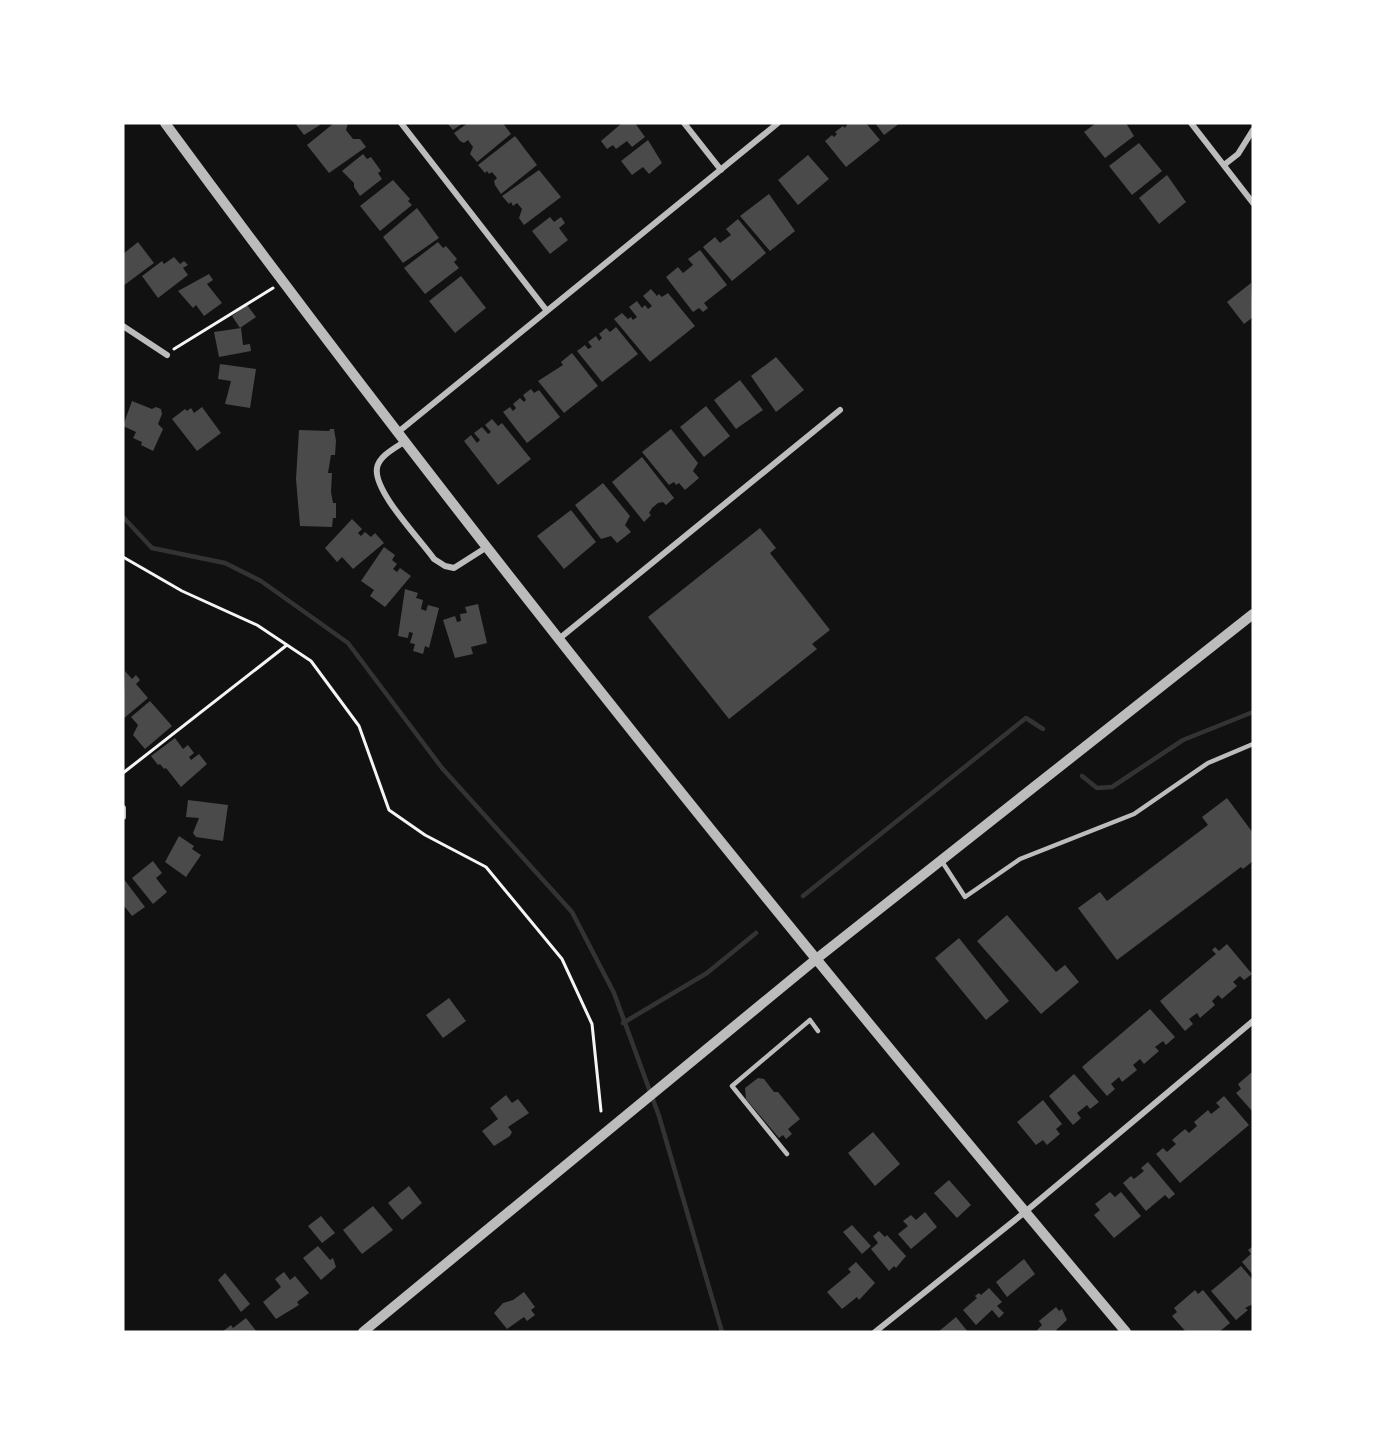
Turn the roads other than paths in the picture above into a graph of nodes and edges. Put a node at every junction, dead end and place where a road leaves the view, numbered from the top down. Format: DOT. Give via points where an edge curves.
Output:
graph roads {
  1 [pos="165,123"];
  2 [pos="401,123"];
  3 [pos="684,123"];
  4 [pos="778,123"];
  5 [pos="1191,123"];
  6 [pos="1253,130"];
  7 [pos="1224,165"];
  8 [pos="721,170"];
  9 [pos="1253,203"];
  10 [pos="547,311"];
  11 [pos="123,326"];
  12 [pos="167,355"];
  13 [pos="840,410"];
  14 [pos="400,437"];
  15 [pos="488,547"];
  16 [pos="1253,614"];
  17 [pos="560,638"];
  18 [pos="1253,744"];
  19 [pos="941,860"];
  20 [pos="815,960"];
  21 [pos="1253,1021"];
  22 [pos="818,1031"];
  23 [pos="787,1154"];
  24 [pos="1025,1212"];
  25 [pos="363,1332"];
  26 [pos="875,1332"];
  27 [pos="1126,1332"];
  1 -- 14 [label="street"];
  2 -- 10 [label="street"];
  3 -- 8 [label="street"];
  4 -- 8 [label="street"];
  5 -- 7 [label="street"];
  6 -- 7 [label="street" via="1238,154"];
  7 -- 9 [label="street"];
  8 -- 10 [label="street"];
  10 -- 14 [label="street"];
  11 -- 12 [label="street"];
  13 -- 17 [label="street"];
  14 -- 15 [label="street"];
  14 -- 15 [label="street" via="377,466 378,485 434,559 454,568"];
  15 -- 17 [label="street"];
  16 -- 19 [label="street"];
  17 -- 20 [label="street"];
  18 -- 19 [label="lane" via="1208,763 1134,814 1020,859 965,897"];
  19 -- 20 [label="street"];
  20 -- 24 [label="street"];
  20 -- 25 [label="street"];
  21 -- 24 [label="street"];
  22 -- 23 [label="lane" via="810,1020 732,1086"];
  24 -- 26 [label="street"];
  24 -- 27 [label="street"];
}
